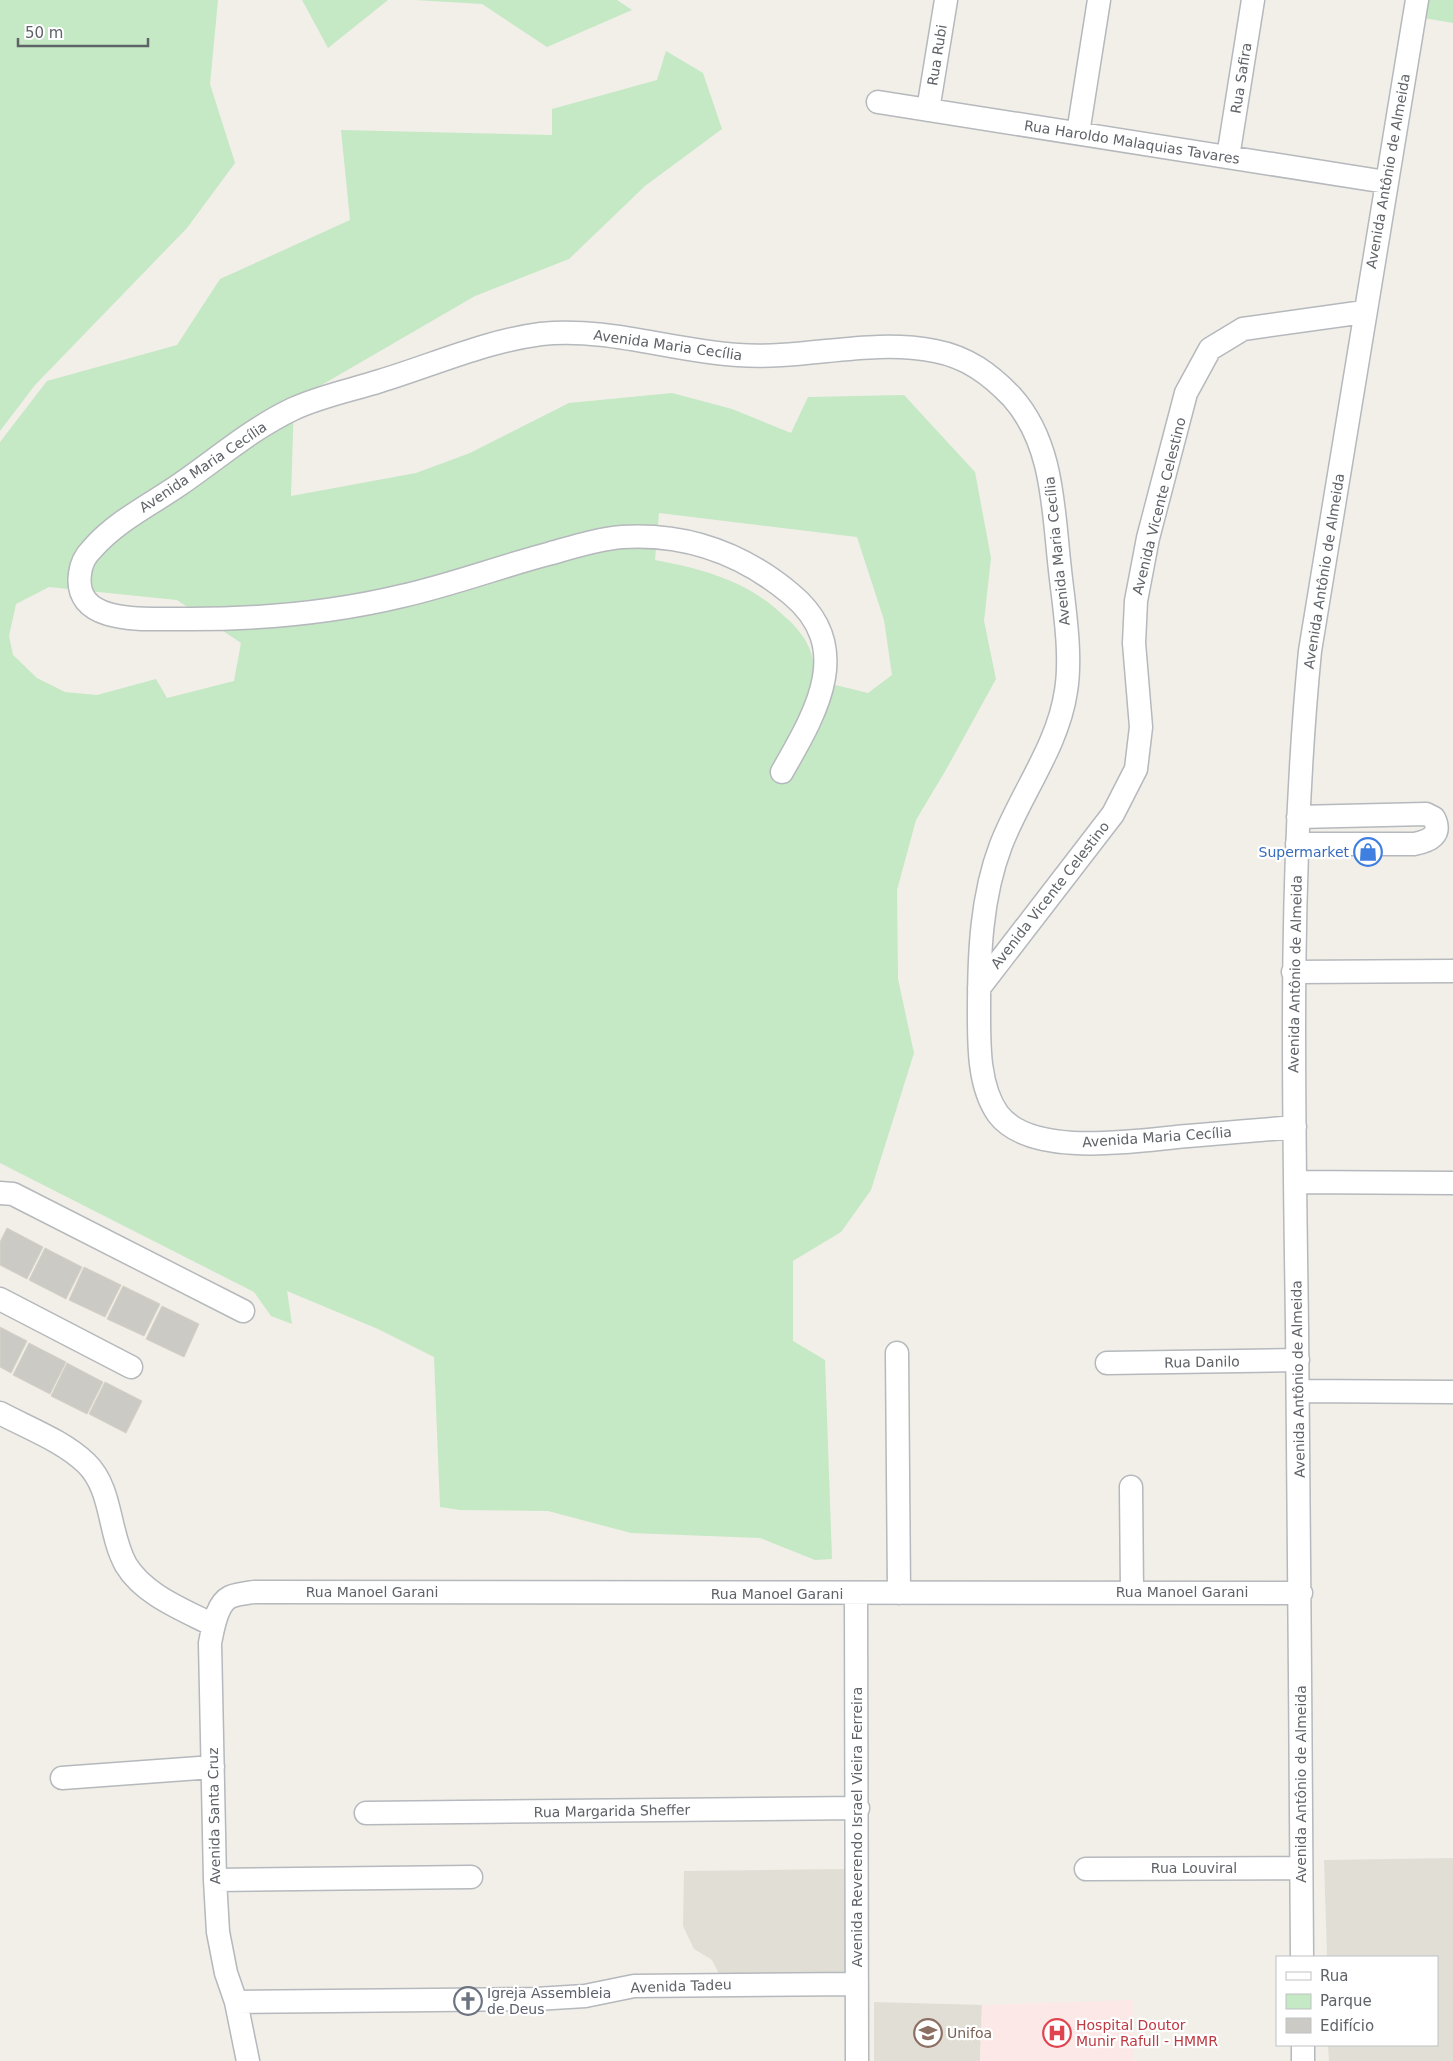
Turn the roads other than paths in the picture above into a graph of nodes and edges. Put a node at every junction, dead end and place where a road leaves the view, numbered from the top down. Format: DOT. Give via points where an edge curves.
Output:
graph roads {
  1 [pos="946,0"];
  2 [pos="1099,0"];
  3 [pos="1253,0"];
  4 [pos="1417,0"];
  5 [pos="878,102"];
  6 [pos="928,110"];
  7 [pos="1078,133"];
  8 [pos="1228,157"];
  9 [pos="1386,182"];
  10 [pos="1364,312"];
  11 [pos="782,772"];
  12 [pos="1298,817"];
  13 [pos="1297,844"];
  14 [pos="1453,971"];
  15 [pos="1293,972"];
  16 [pos="979,988"];
  17 [pos="1295,1127"];
  18 [pos="1295,1182"];
  19 [pos="1453,1183"];
  20 [pos="0,1193"];
  21 [pos="0,1298"];
  22 [pos="243,1311"];
  23 [pos="897,1353"];
  24 [pos="1298,1360"];
  25 [pos="1107,1363"];
  26 [pos="131,1367"];
  27 [pos="1298,1391"];
  28 [pos="1453,1392"];
  29 [pos="0,1413"];
  30 [pos="1131,1487"];
  31 [pos="254,1592"];
  32 [pos="1132,1592"];
  33 [pos="899,1593"];
  34 [pos="1301,1593"];
  35 [pos="856,1594"];
  36 [pos="213,1625"];
  37 [pos="212,1767"];
  38 [pos="62,1778"];
  39 [pos="858,1808"];
  40 [pos="366,1813"];
  41 [pos="1301,1868"];
  42 [pos="1086,1869"];
  43 [pos="471,1877"];
  44 [pos="215,1880"];
  45 [pos="1302,1956"];
  46 [pos="857,1984"];
  47 [pos="236,2002"];
  48 [pos="1303,2046"];
  49 [pos="248,2061"];
  50 [pos="857,2061"];
  51 [pos="1303,2061"];
  1 -- 6 [label="street, Rua Rubi"];
  2 -- 7 [label="street"];
  3 -- 8 [label="street, Rua Safira"];
  4 -- 9 [label="street, Avenida Antônio de Almeida"];
  5 -- 6 [label="street, Rua Haroldo Malaquias Tavares"];
  6 -- 7 [label="street, Rua Haroldo Malaquias Tavares"];
  7 -- 8 [label="street, Rua Haroldo Malaquias Tavares"];
  8 -- 9 [label="street, Rua Haroldo Malaquias Tavares"];
  9 -- 10 [label="street, Avenida Antônio de Almeida"];
  10 -- 12 [label="street, Avenida Antônio de Almeida" via="1310,651 1300,753"];
  10 -- 16 [label="street, Avenida Vicente Celestino" via="1243,329 1210,349 1186,393 1148,538 1136,601 1134,642 1141,727 1136,769 1113,814"];
  11 -- 16 [label="street, Avenida Maria Cecília" via="815,713 825,672 824,643 804,605 763,571 729,554 676,540 628,536 592,541 404,596 305,615 221,620 139,619 113,616 95,609 81,594 78,582 82,564 91,549 135,513 179,486 241,438 296,408 470,351 530,336 566,332 626,337 732,355 765,356 862,347 928,349 959,357 993,377 1029,416 1049,470 1065,614 1068,683 1060,721 1000,847 987,892"];
  12 -- 13 [label="street, Avenida Antônio de Almeida"];
  12 -- 13 [label="street" via="1426,814 1434,818 1437,832 1433,838 1414,844"];
  13 -- 15 [label="street, Avenida Antônio de Almeida"];
  14 -- 15 [label="street"];
  15 -- 17 [label="street, Avenida Antônio de Almeida"];
  16 -- 17 [label="street, Avenida Maria Cecília" via="983,1079 998,1113 1019,1132 1056,1142 1099,1144"];
  17 -- 18 [label="street, Avenida Antônio de Almeida"];
  18 -- 19 [label="street"];
  18 -- 24 [label="street, Avenida Antônio de Almeida"];
  20 -- 22 [label="street" via="13,1194"];
  21 -- 26 [label="street"];
  23 -- 33 [label="street"];
  24 -- 25 [label="street, Rua Danilo"];
  24 -- 27 [label="street, Avenida Antônio de Almeida"];
  27 -- 28 [label="street"];
  27 -- 34 [label="street, Avenida Antônio de Almeida"];
  29 -- 36 [label="street" via="59,1444 85,1462 104,1494 119,1549 131,1571 159,1595"];
  30 -- 32 [label="street"];
  31 -- 35 [label="street, Rua Manoel Garani"];
  31 -- 36 [label="street, Avenida Santa Cruz" via="229,1597"];
  32 -- 33 [label="street, Rua Manoel Garani"];
  32 -- 34 [label="street, Rua Manoel Garani"];
  33 -- 35 [label="street, Rua Manoel Garani"];
  34 -- 41 [label="street, Avenida Antônio de Almeida"];
  35 -- 39 [label="street, Avenida Reverendo Israel Vieira Ferreira"];
  36 -- 37 [label="street, Avenida Santa Cruz" via="210,1643"];
  37 -- 38 [label="street"];
  37 -- 44 [label="street, Avenida Santa Cruz"];
  39 -- 40 [label="street, Rua Margarida Sheffer"];
  39 -- 46 [label="street, Avenida Reverendo Israel Vieira Ferreira"];
  41 -- 42 [label="street, Rua Louviral"];
  41 -- 45 [label="street, Avenida Antônio de Almeida"];
  43 -- 44 [label="street"];
  44 -- 47 [label="street, Avenida Santa Cruz" via="218,1932"];
  46 -- 47 [label="street, Avenida Tadeu" via="634,1986 585,1996 536,1999"];
  46 -- 50 [label="street, Avenida Reverendo Israel Vieira Ferreira"];
  47 -- 49 [label="street, Avenida Santa Cruz"];
  48 -- 51 [label="street"];
}
